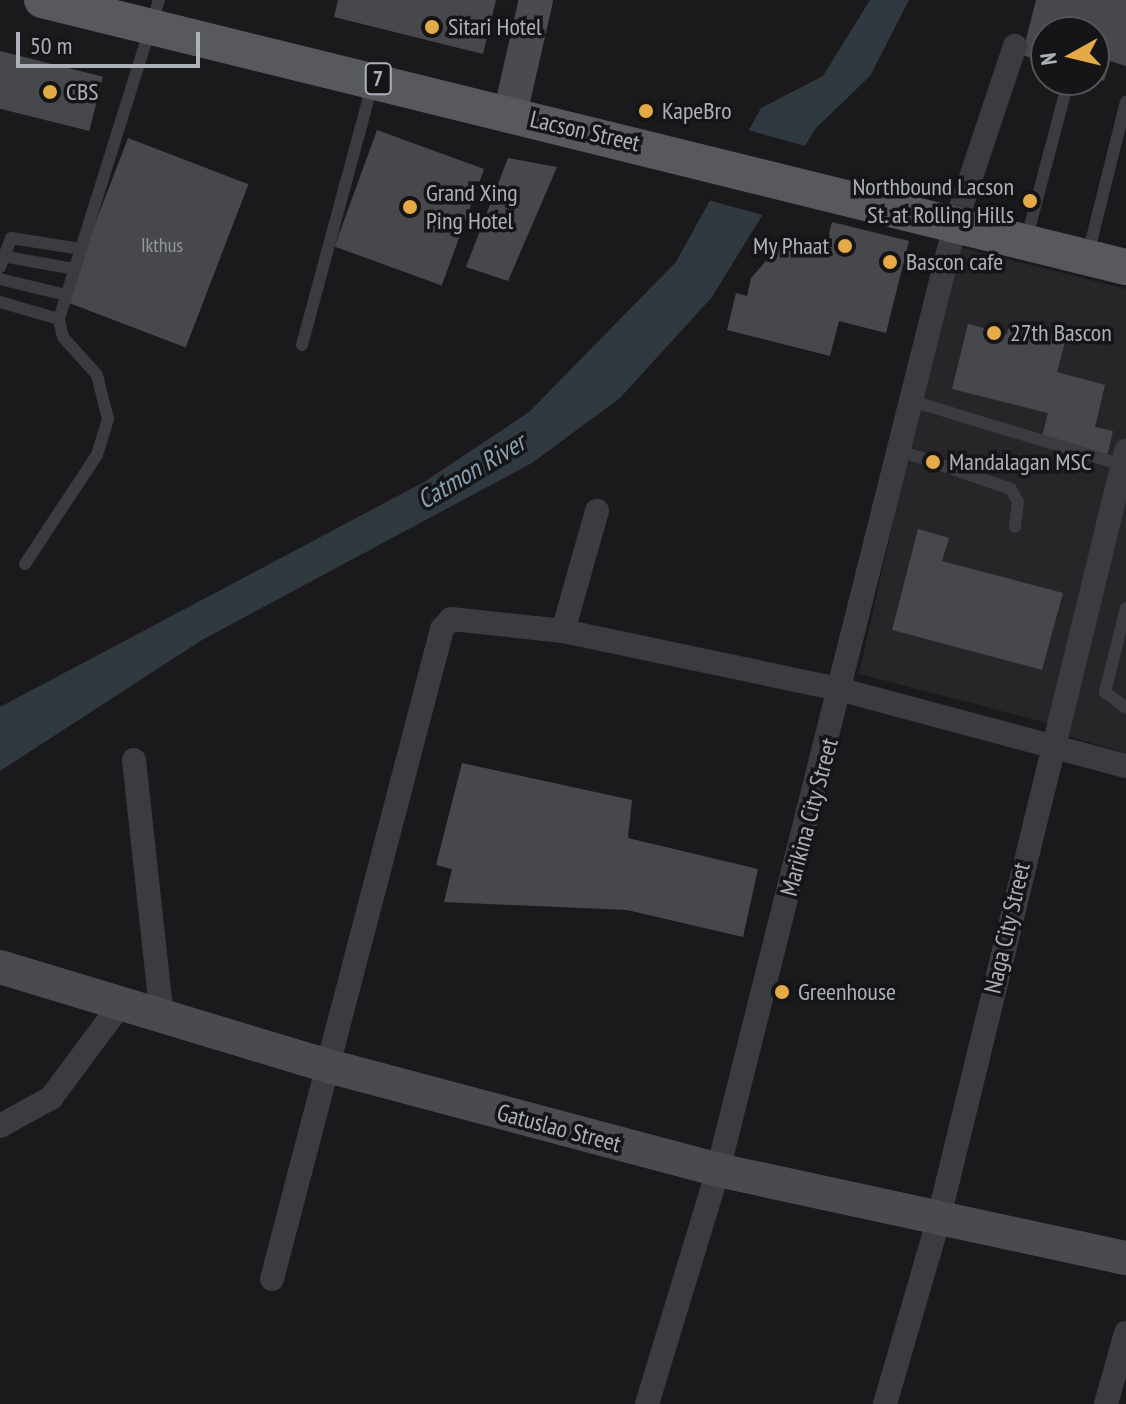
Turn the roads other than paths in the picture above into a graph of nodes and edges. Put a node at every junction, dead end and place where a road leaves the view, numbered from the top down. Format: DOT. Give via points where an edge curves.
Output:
graph roads {
  1 [pos="42,0"];
  2 [pos="536,0"];
  3 [pos="106,6"];
  4 [pos="155,12"];
  5 [pos="1015,46"];
  6 [pos="374,78"];
  7 [pos="1064,96"];
  8 [pos="1126,102"];
  9 [pos="510,114"];
  10 [pos="955,225"];
  11 [pos="1026,242"];
  12 [pos="81,249"];
  13 [pos="1087,257"];
  14 [pos="1,261"];
  15 [pos="1126,267"];
  16 [pos="74,269"];
  17 [pos="0,279"];
  18 [pos="66,295"];
  19 [pos="0,302"];
  20 [pos="59,319"];
  21 [pos="302,345"];
  22 [pos="912,401"];
  23 [pos="901,451"];
  24 [pos="1125,461"];
  25 [pos="597,511"];
  26 [pos="1015,527"];
  27 [pos="25,564"];
  28 [pos="1126,608"];
  29 [pos="563,631"];
  30 [pos="842,690"];
  31 [pos="1126,708"];
  32 [pos="1050,746"];
  33 [pos="134,760"];
  34 [pos="1126,766"];
  35 [pos="0,967"];
  36 [pos="120,1005"];
  37 [pos="162,1017"];
  38 [pos="332,1067"];
  39 [pos="0,1126"];
  40 [pos="718,1170"];
  41 [pos="938,1221"];
  42 [pos="1126,1258"];
  43 [pos="272,1279"];
  44 [pos="1126,1333"];
  45 [pos="647,1404"];
  46 [pos="885,1404"];
  47 [pos="1106,1404"];
  1 -- 3 [label="main road, Lacson Street / 7"];
  2 -- 9 [label="street"];
  3 -- 4 [label="main road, Lacson Street / 7"];
  4 -- 6 [label="main road, Lacson Street / 7"];
  4 -- 12 [label="lane"];
  5 -- 10 [label="street, Marikina City Street"];
  6 -- 9 [label="main road, Lacson Street / 7"];
  6 -- 21 [label="lane"];
  7 -- 11 [label="lane"];
  8 -- 13 [label="lane"];
  9 -- 10 [label="main road, Lacson Street / 7"];
  10 -- 11 [label="main road, Lacson Street / 7"];
  10 -- 22 [label="street, Marikina City Street"];
  11 -- 13 [label="main road, Lacson Street / 7"];
  12 -- 14 [label="lane" via="19,236 5,243"];
  12 -- 16 [label="lane"];
  13 -- 15 [label="main road, Lacson Street / 7"];
  14 -- 16 [label="lane"];
  16 -- 18 [label="lane"];
  17 -- 18 [label="lane"];
  18 -- 20 [label="lane"];
  19 -- 20 [label="lane"];
  20 -- 27 [label="lane" via="63,337 97,375 108,419 97,455"];
  22 -- 23 [label="street, Marikina City Street"];
  22 -- 24 [label="lane"];
  23 -- 26 [label="lane" via="1011,489 1018,502"];
  23 -- 30 [label="street, Marikina City Street"];
  24 -- 32 [label="street, Naga City Street"];
  25 -- 29 [label="street"];
  28 -- 31 [label="lane" via="1105,692"];
  29 -- 30 [label="street"];
  29 -- 38 [label="street" via="466,618 442,629"];
  30 -- 32 [label="street"];
  30 -- 40 [label="street, Marikina City Street"];
  32 -- 34 [label="street"];
  32 -- 41 [label="street, Naga City Street"];
  33 -- 37 [label="street"];
  35 -- 36 [label="street, Gatuslao Street"];
  36 -- 37 [label="street, Gatuslao Street"];
  36 -- 39 [label="street" via="51,1098"];
  37 -- 38 [label="street, Gatuslao Street"];
  38 -- 40 [label="street, Gatuslao Street"];
  38 -- 43 [label="street"];
  40 -- 41 [label="street, Gatuslao Street"];
  40 -- 45 [label="street, Marikina City Street"];
  41 -- 42 [label="street, Gatuslao Street"];
  41 -- 46 [label="street, Naga City Street"];
  44 -- 47 [label="street"];
}
